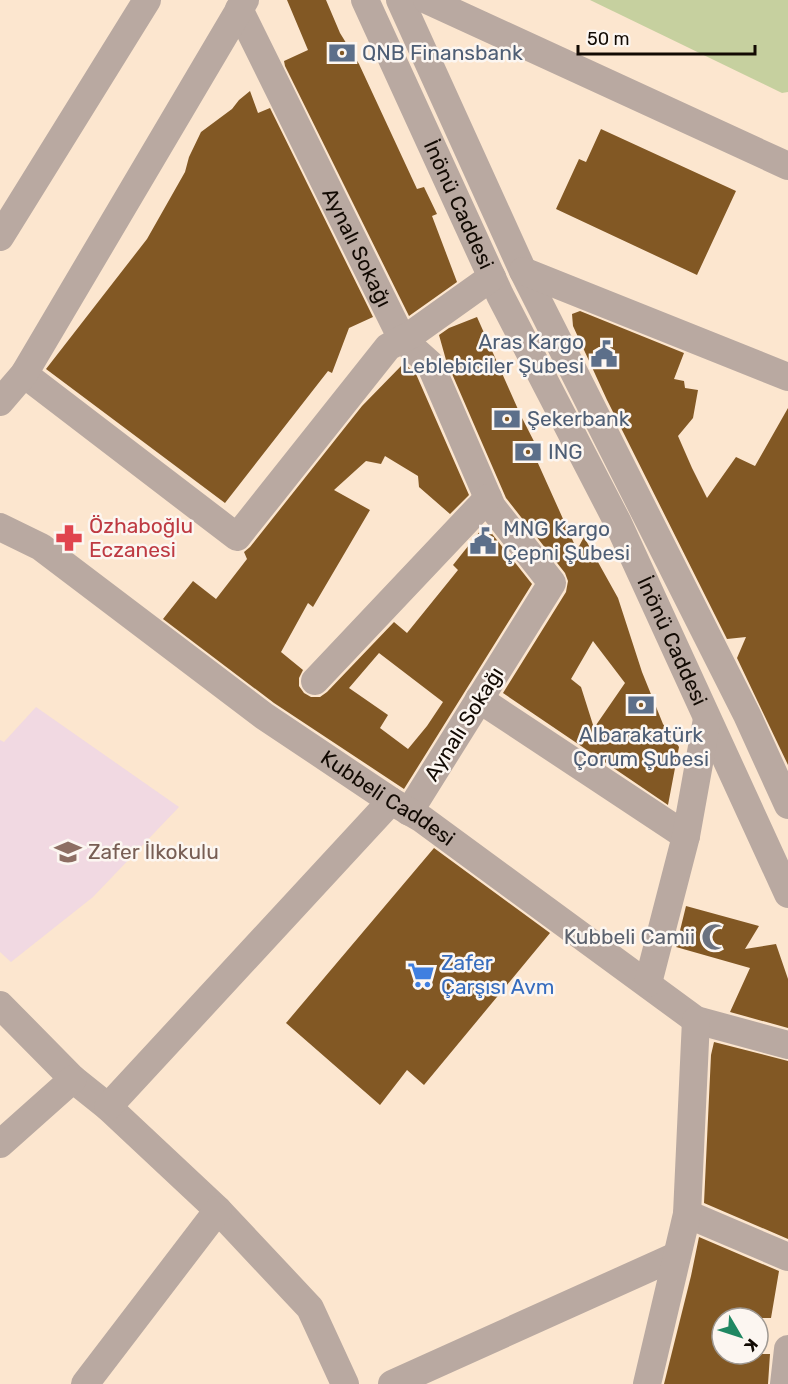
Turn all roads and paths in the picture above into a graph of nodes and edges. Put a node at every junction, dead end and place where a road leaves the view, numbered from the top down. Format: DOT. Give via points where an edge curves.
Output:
graph roads {
  1 [pos="147,0"];
  2 [pos="365,0"];
  3 [pos="400,0"];
  4 [pos="427,0"];
  5 [pos="242,5"];
  6 [pos="788,166"];
  7 [pos="0,237"];
  8 [pos="523,271"];
  9 [pos="492,277"];
  10 [pos="402,339"];
  11 [pos="24,374"];
  12 [pos="788,377"];
  13 [pos="0,402"];
  14 [pos="488,498"];
  15 [pos="0,527"];
  16 [pos="315,681"];
  17 [pos="479,699"];
  18 [pos="707,719"];
  19 [pos="788,805"];
  20 [pos="400,806"];
  21 [pos="687,837"];
  22 [pos="788,894"];
  23 [pos="648,983"];
  24 [pos="0,1005"];
  25 [pos="696,1020"];
  26 [pos="788,1045"];
  27 [pos="73,1079"];
  28 [pos="108,1107"];
  29 [pos="0,1144"];
  30 [pos="218,1210"];
  31 [pos="687,1214"];
  32 [pos="676,1256"];
  33 [pos="788,1257"];
  34 [pos="788,1349"];
  35 [pos="85,1384"];
  36 [pos="345,1384"];
  37 [pos="392,1384"];
  38 [pos="647,1384"];
  39 [pos="784,1384"];
  1 -- 7 [label="street"];
  2 -- 9 [label="street, İnönü Caddesi"];
  3 -- 8 [label="street, İnönü Caddesi"];
  4 -- 6 [label="street"];
  5 -- 10 [label="street, Aynalı Sokağı"];
  5 -- 11 [label="street"];
  8 -- 12 [label="street"];
  8 -- 19 [label="street, İnönü Caddesi" via="747,715"];
  9 -- 10 [label="street"];
  9 -- 18 [label="street, İnönü Caddesi" via="618,522"];
  10 -- 11 [label="street" via="388,347 237,537"];
  10 -- 14 [label="street, Aynalı Sokağı" via="430,364"];
  11 -- 13 [label="street"];
  14 -- 16 [label="street"];
  14 -- 17 [label="street, Aynalı Sokağı" via="552,583"];
  15 -- 20 [label="street, Kubbeli Caddesi" via="41,547 264,716"];
  17 -- 20 [label="street, Aynalı Sokağı"];
  17 -- 21 [label="street"];
  18 -- 21 [label="street"];
  18 -- 22 [label="street, İnönü Caddesi"];
  20 -- 23 [label="street, Kubbeli Caddesi"];
  20 -- 28 [label="street, Aynalı Sokağı"];
  21 -- 23 [label="street"];
  23 -- 25 [label="street, Kubbeli Caddesi"];
  24 -- 27 [label="street"];
  25 -- 26 [label="street, Kubbeli Caddesi"];
  25 -- 31 [label="street"];
  27 -- 28 [label="street"];
  27 -- 29 [label="street"];
  28 -- 30 [label="street"];
  30 -- 35 [label="street"];
  30 -- 36 [label="street" via="310,1308"];
  31 -- 32 [label="street"];
  31 -- 33 [label="street"];
  32 -- 37 [label="street"];
  32 -- 38 [label="street"];
  34 -- 39 [label="street"];
}
